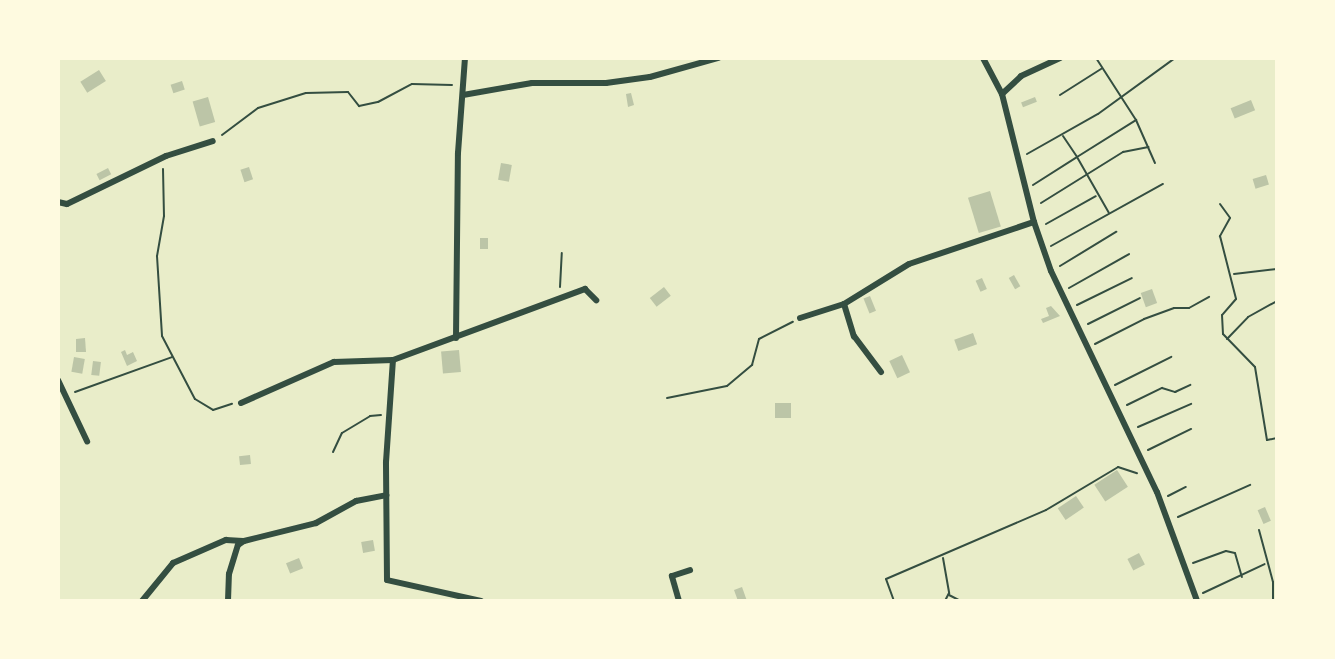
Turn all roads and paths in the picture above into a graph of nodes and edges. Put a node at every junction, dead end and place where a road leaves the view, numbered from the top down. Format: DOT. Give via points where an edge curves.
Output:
graph roads {
  1 [pos="466,58"];
  2 [pos="718,58"];
  3 [pos="983,58"];
  4 [pos="1060,58"];
  5 [pos="1097,58"];
  6 [pos="1175,58"];
  7 [pos="1102,69"];
  8 [pos="463,85"];
  9 [pos="463,94"];
  10 [pos="1002,94"];
  11 [pos="1060,95"];
  12 [pos="1121,97"];
  13 [pos="1136,120"];
  14 [pos="1062,135"];
  15 [pos="214,141"];
  16 [pos="1149,146"];
  17 [pos="1077,156"];
  18 [pos="1017,159"];
  19 [pos="1155,163"];
  20 [pos="163,167"];
  21 [pos="1087,178"];
  22 [pos="1163,184"];
  23 [pos="1026,189"];
  24 [pos="1097,196"];
  25 [pos="58,202"];
  26 [pos="1220,204"];
  27 [pos="1031,209"];
  28 [pos="1110,214"];
  29 [pos="1035,226"];
  30 [pos="1116,232"];
  31 [pos="1043,250"];
  32 [pos="562,253"];
  33 [pos="1129,254"];
  34 [pos="1277,269"];
  35 [pos="1051,271"];
  36 [pos="1233,275"];
  37 [pos="1132,278"];
  38 [pos="1060,292"];
  39 [pos="1209,297"];
  40 [pos="565,298"];
  41 [pos="1140,298"];
  42 [pos="596,300"];
  43 [pos="1277,301"];
  44 [pos="844,304"];
  45 [pos="1067,310"];
  46 [pos="800,318"];
  47 [pos="1077,329"];
  48 [pos="456,338"];
  49 [pos="1227,340"];
  50 [pos="1087,348"];
  51 [pos="173,356"];
  52 [pos="1171,356"];
  53 [pos="393,360"];
  54 [pos="881,372"];
  55 [pos="58,380"];
  56 [pos="1190,385"];
  57 [pos="1108,388"];
  58 [pos="66,394"];
  59 [pos="667,398"];
  60 [pos="241,403"];
  61 [pos="1191,404"];
  62 [pos="1118,410"];
  63 [pos="389,415"];
  64 [pos="1191,429"];
  65 [pos="1128,431"];
  66 [pos="1277,438"];
  67 [pos="87,441"];
  68 [pos="334,452"];
  69 [pos="1139,454"];
  70 [pos="1148,473"];
  71 [pos="1250,485"];
  72 [pos="1186,487"];
  73 [pos="386,495"];
  74 [pos="1160,500"];
  75 [pos="1168,522"];
  76 [pos="1259,530"];
  77 [pos="244,541"];
  78 [pos="943,556"];
  79 [pos="1265,564"];
  80 [pos="1183,566"];
  81 [pos="691,570"];
  82 [pos="1242,577"];
  83 [pos="948,595"];
  84 [pos="1196,599"];
  85 [pos="142,601"];
  86 [pos="228,601"];
  87 [pos="481,601"];
  88 [pos="679,601"];
  89 [pos="894,601"];
  90 [pos="945,601"];
  91 [pos="961,601"];
  92 [pos="1273,601"];
  1 -- 8 [label="street"];
  2 -- 9 [label="street" via="650,77 606,83 532,83"];
  3 -- 10 [label="street"];
  4 -- 10 [label="street" via="1021,76"];
  5 -- 7 [label="path"];
  6 -- 12 [label="path"];
  7 -- 11 [label="path"];
  7 -- 12 [label="path"];
  8 -- 9 [label="street"];
  8 -- 15 [label="path" via="412,84 378,102 359,106 348,92 306,93 258,108"];
  9 -- 48 [label="street"];
  10 -- 18 [label="street"];
  12 -- 13 [label="path"];
  12 -- 14 [label="path"];
  13 -- 16 [label="path"];
  13 -- 17 [label="path"];
  14 -- 17 [label="path"];
  14 -- 18 [label="path"];
  15 -- 25 [label="street" via="166,156 67,204"];
  16 -- 19 [label="path"];
  16 -- 21 [label="path" via="1123,152"];
  17 -- 21 [label="path"];
  17 -- 23 [label="path"];
  18 -- 23 [label="street"];
  20 -- 51 [label="path" via="158,286 162,336"];
  21 -- 24 [label="path"];
  21 -- 27 [label="path"];
  22 -- 28 [label="path"];
  23 -- 27 [label="street"];
  24 -- 28 [label="path"];
  24 -- 29 [label="path"];
  26 -- 36 [label="path" via="1230,218 1220,236"];
  27 -- 29 [label="street"];
  28 -- 31 [label="path"];
  29 -- 31 [label="street"];
  29 -- 44 [label="street" via="909,264"];
  30 -- 35 [label="path"];
  31 -- 35 [label="street"];
  32 -- 40 [label="path" via="557,282"];
  33 -- 38 [label="path"];
  34 -- 36 [label="path"];
  35 -- 38 [label="street"];
  36 -- 49 [label="path" via="1236,299 1222,315"];
  37 -- 45 [label="path"];
  38 -- 45 [label="street"];
  39 -- 50 [label="path" via="1189,308 1174,308 1144,319"];
  40 -- 42 [label="street" via="584,289"];
  40 -- 48 [label="street"];
  41 -- 47 [label="path"];
  43 -- 49 [label="path" via="1248,317"];
  44 -- 46 [label="street"];
  44 -- 54 [label="street" via="854,336"];
  45 -- 47 [label="street"];
  46 -- 59 [label="path" via="759,339 752,365 727,386"];
  47 -- 50 [label="street"];
  48 -- 53 [label="street"];
  49 -- 66 [label="path" via="1255,366 1267,440"];
  50 -- 57 [label="street"];
  51 -- 58 [label="path"];
  51 -- 60 [label="path" via="195,400 213,410"];
  52 -- 57 [label="path"];
  53 -- 60 [label="street" via="334,362"];
  53 -- 63 [label="street"];
  55 -- 58 [label="street"];
  56 -- 62 [label="path" via="1175,392 1162,388"];
  57 -- 62 [label="street"];
  58 -- 67 [label="street"];
  61 -- 65 [label="path"];
  62 -- 65 [label="street"];
  63 -- 68 [label="path" via="370,416 342,433"];
  63 -- 73 [label="street"];
  64 -- 69 [label="path"];
  65 -- 69 [label="street"];
  69 -- 70 [label="street"];
  70 -- 74 [label="street"];
  70 -- 78 [label="path" via="1118,467 1046,510"];
  71 -- 75 [label="path"];
  72 -- 74 [label="path"];
  73 -- 77 [label="street" via="356,501 316,523"];
  73 -- 87 [label="street" via="387,580"];
  74 -- 75 [label="street"];
  75 -- 80 [label="street"];
  76 -- 79 [label="path"];
  77 -- 85 [label="street" via="226,540 173,562"];
  77 -- 86 [label="street" via="238,545 229,575"];
  78 -- 83 [label="path"];
  78 -- 89 [label="path" via="886,579"];
  79 -- 82 [label="path"];
  79 -- 92 [label="path" via="1273,582"];
  80 -- 82 [label="path" via="1226,551 1235,553"];
  80 -- 84 [label="street"];
  81 -- 88 [label="street" via="672,576"];
  82 -- 84 [label="path"];
  83 -- 90 [label="path"];
  83 -- 91 [label="path"];
}
